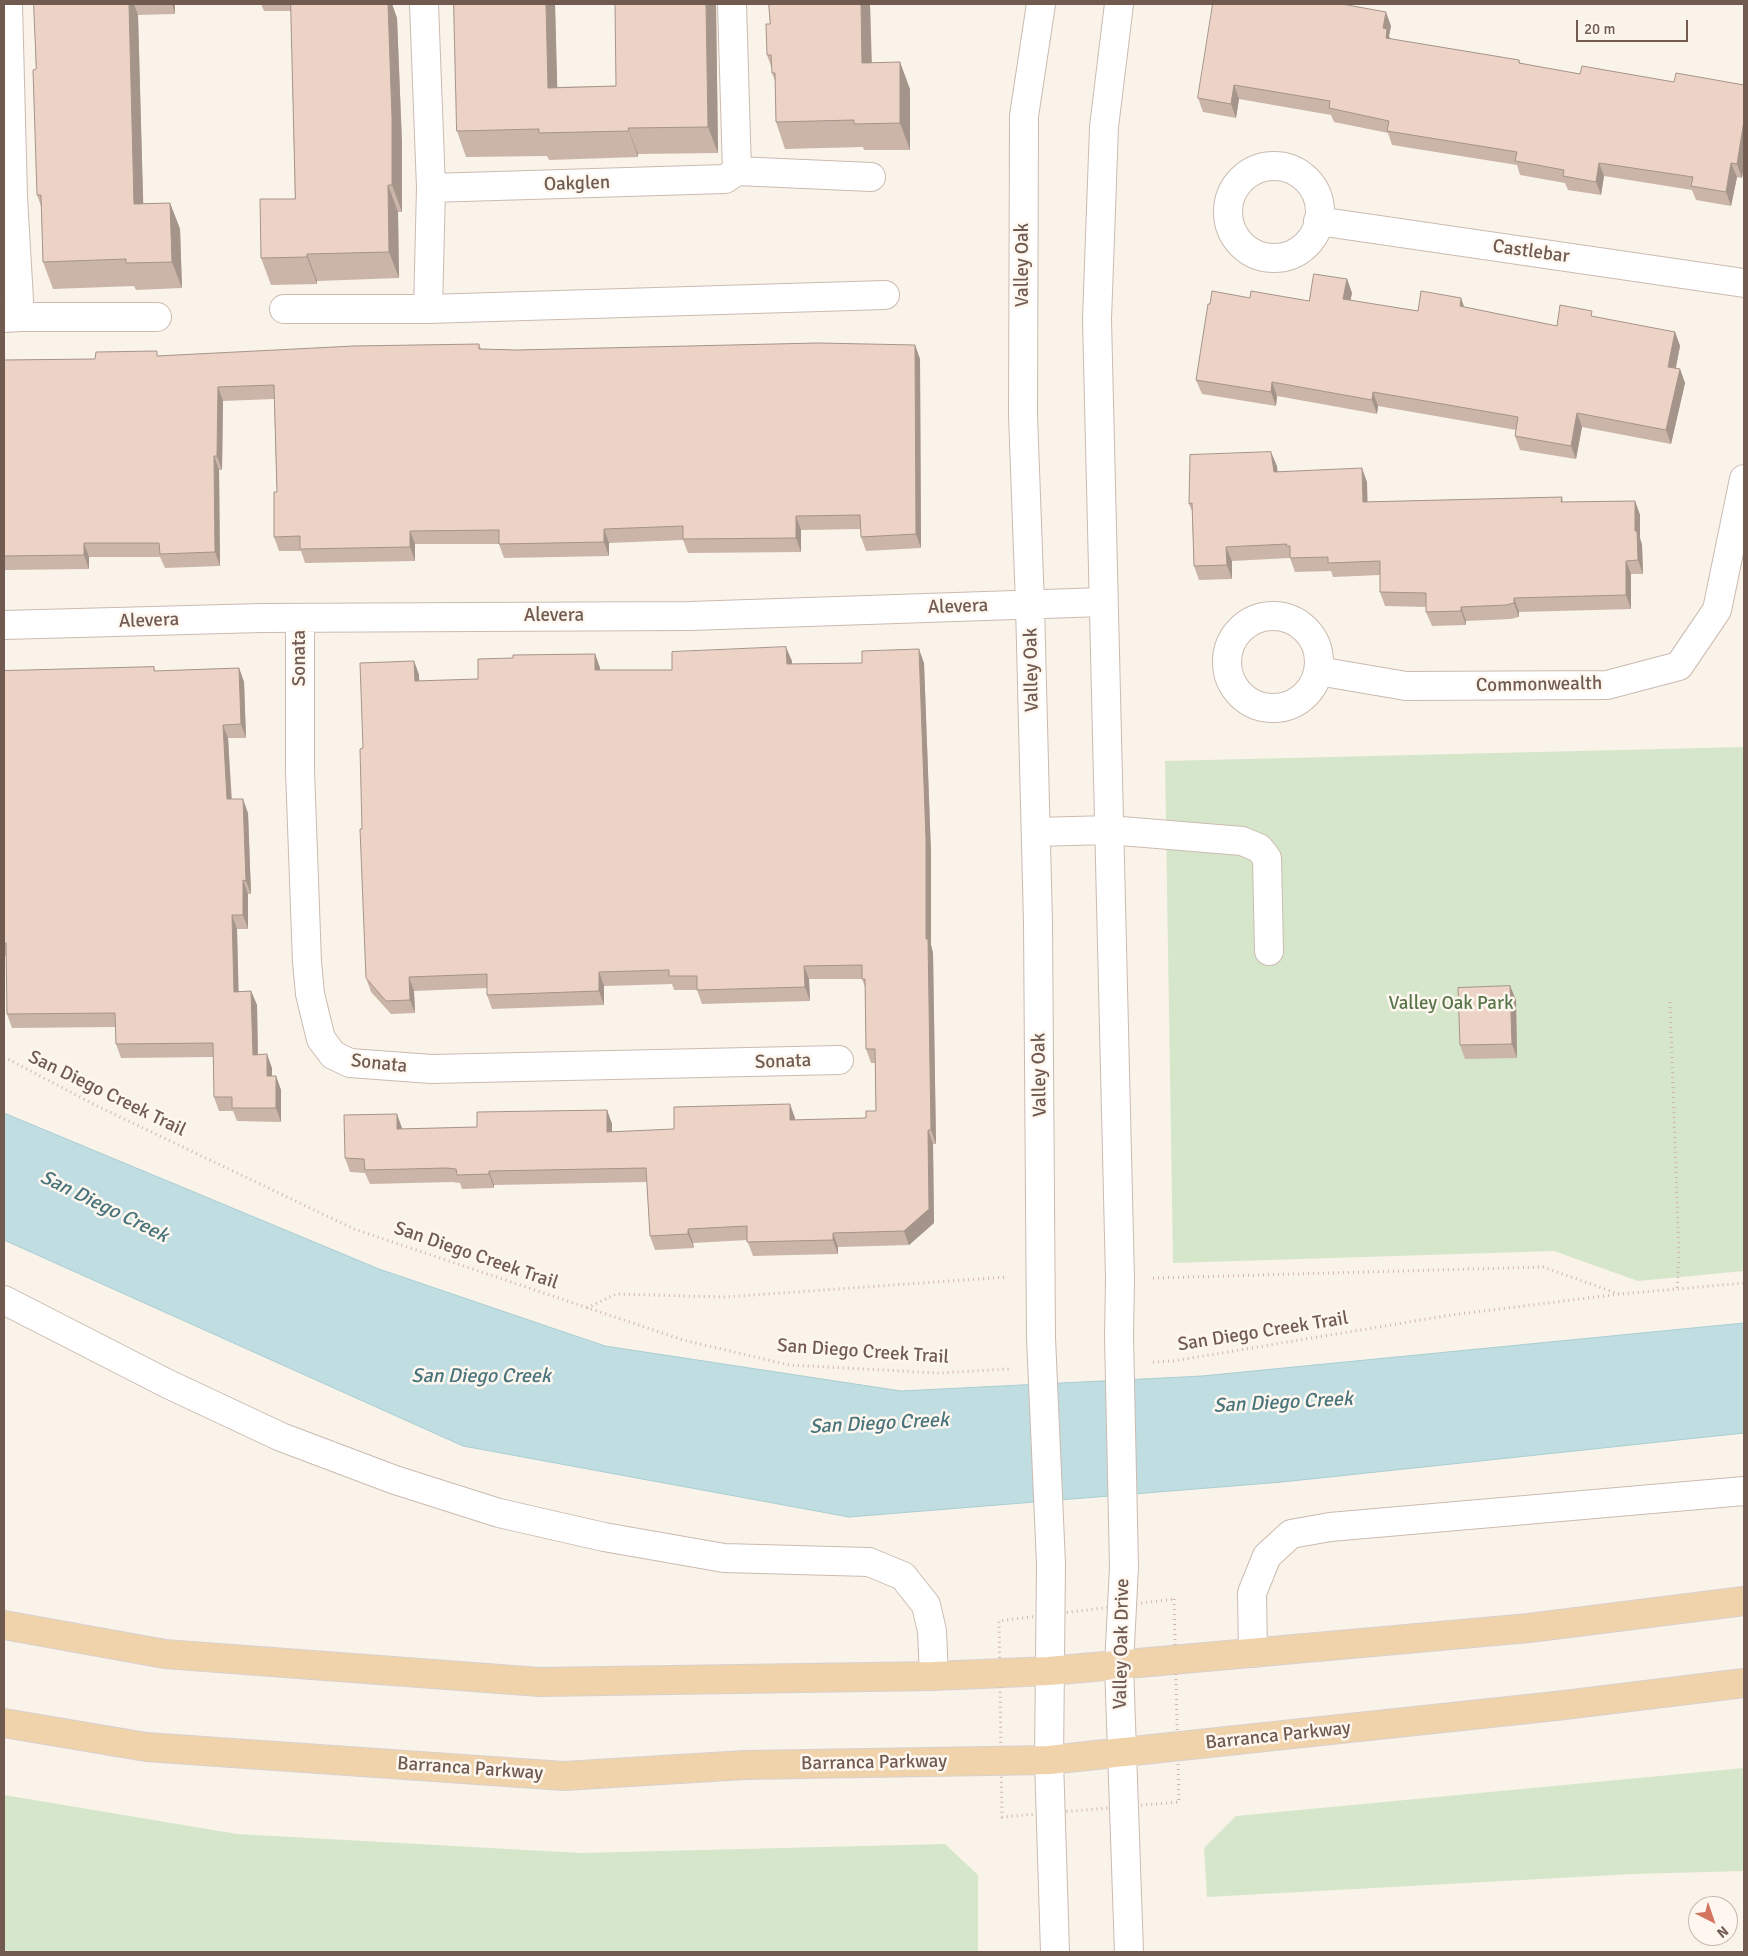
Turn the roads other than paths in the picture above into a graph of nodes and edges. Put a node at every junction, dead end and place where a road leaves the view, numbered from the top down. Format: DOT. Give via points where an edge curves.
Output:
graph roads {
  1 [pos="8,4"];
  2 [pos="424,4"];
  3 [pos="732,4"];
  4 [pos="1041,4"];
  5 [pos="1119,4"];
  6 [pos="737,171"];
  7 [pos="871,177"];
  8 [pos="431,188"];
  9 [pos="9,197"];
  10 [pos="1318,221"];
  11 [pos="1744,283"];
  12 [pos="885,295"];
  13 [pos="284,309"];
  14 [pos="428,309"];
  15 [pos="12,317"];
  16 [pos="157,317"];
  17 [pos="1744,479"];
  18 [pos="1103,602"];
  19 [pos="1030,605"];
  20 [pos="300,618"];
  21 [pos="4,625"];
  22 [pos="1318,671"];
  23 [pos="1109,830"];
  24 [pos="1036,832"];
  25 [pos="1269,951"];
  26 [pos="839,1060"];
  27 [pos="4,1300"];
  28 [pos="1744,1491"];
  29 [pos="1744,1601"];
  30 [pos="4,1624"];
  31 [pos="1253,1654"];
  32 [pos="1119,1665"];
  33 [pos="1049,1671"];
  34 [pos="934,1676"];
  35 [pos="1744,1683"];
  36 [pos="4,1723"];
  37 [pos="1123,1752"];
  38 [pos="1048,1760"];
  39 [pos="1055,1952"];
  40 [pos="1129,1952"];
  1 -- 9 [label="street"];
  2 -- 8 [label="street"];
  3 -- 6 [label="street"];
  4 -- 19 [label="street, Valley Oak" via="1024,116 1023,416"];
  5 -- 18 [label="street" via="1104,127 1096,319"];
  6 -- 7 [label="street"];
  6 -- 8 [label="street, Oakglen" via="725,179"];
  8 -- 14 [label="street"];
  9 -- 15 [label="street"];
  10 -- 11 [label="street, Castlebar"];
  12 -- 14 [label="street"];
  13 -- 14 [label="street"];
  15 -- 16 [label="street"];
  17 -- 22 [label="street, Commonwealth" via="1717,610 1680,666 1607,685 1406,686"];
  18 -- 19 [label="street, Alevera"];
  18 -- 23 [label="street"];
  19 -- 20 [label="street, Alevera" via="690,616"];
  19 -- 24 [label="street, Valley Oak"];
  20 -- 21 [label="street, Alevera"];
  20 -- 26 [label="street, Sonata" via="300,771 307,962 310,994 319,1031 333,1056 350,1063 440,1069"];
  23 -- 24 [label="street"];
  23 -- 25 [label="street" via="1242,841 1259,848 1267,858"];
  23 -- 32 [label="street, Valley Oak Drive, bridge" via="1124,1567"];
  24 -- 33 [label="street, Valley Oak, bridge" via="1041,1338 1051,1564"];
  27 -- 34 [label="street" via="168,1384 281,1437 395,1480 500,1513 604,1537 724,1558 869,1562 903,1576 926,1605 932,1631"];
  28 -- 31 [label="street" via="1330,1527 1291,1534 1267,1556 1252,1593"];
  29 -- 31 [label="main road" via="1529,1628"];
  30 -- 34 [label="main road" via="165,1654 540,1682"];
  31 -- 32 [label="main road"];
  32 -- 33 [label="main road"];
  32 -- 37 [label="street, Valley Oak Drive"];
  33 -- 34 [label="main road"];
  33 -- 38 [label="street"];
  35 -- 37 [label="main road, Barranca Parkway"];
  36 -- 38 [label="main road, Barranca Parkway" via="146,1747 564,1776 745,1764"];
  37 -- 38 [label="main road, Barranca Parkway"];
  37 -- 40 [label="street, Valley Oak Drive"];
  38 -- 39 [label="street"];
}
